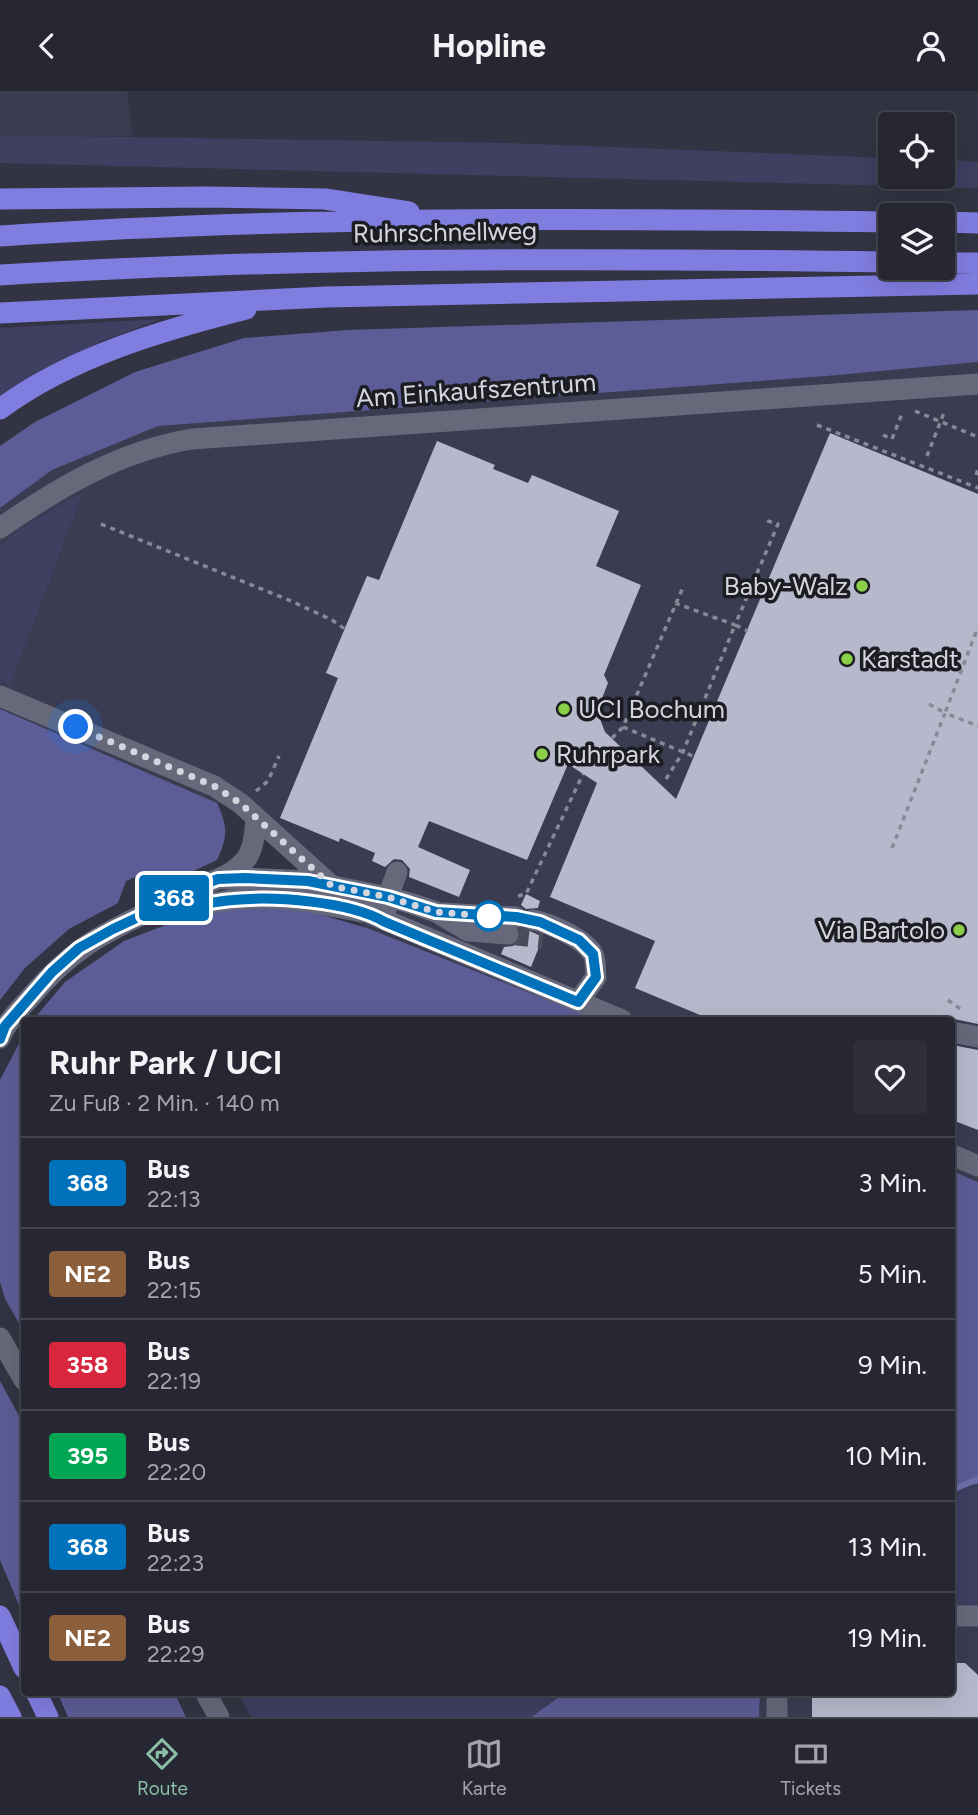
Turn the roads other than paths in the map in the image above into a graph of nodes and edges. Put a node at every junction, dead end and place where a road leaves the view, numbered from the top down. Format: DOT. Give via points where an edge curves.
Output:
graph roads {
  1 [pos="3,199"];
  2 [pos="477,220"];
  3 [pos="878,222"];
  4 [pos="955,222"];
  5 [pos="978,223"];
  6 [pos="0,236"];
  7 [pos="878,262"];
  8 [pos="955,263"];
  9 [pos="978,263"];
  10 [pos="0,275"];
  11 [pos="978,284"];
  12 [pos="326,297"];
  13 [pos="0,313"];
  14 [pos="978,384"];
  15 [pos="0,409"];
  16 [pos="0,528"];
  17 [pos="0,697"];
  18 [pos="256,818"];
  19 [pos="397,872"];
  20 [pos="243,881"];
  21 [pos="332,886"];
  22 [pos="388,897"];
  23 [pos="149,907"];
  24 [pos="378,918"];
  25 [pos="578,1002"];
  26 [pos="615,1017"];
  27 [pos="955,1033"];
  28 [pos="978,1037"];
  29 [pos="0,1038"];
  30 [pos="955,1157"];
  31 [pos="978,1166"];
  32 [pos="0,1338"];
  33 [pos="21,1375"];
  34 [pos="0,1616"];
  35 [pos="955,1616"];
  36 [pos="978,1616"];
  37 [pos="21,1662"];
  38 [pos="0,1696"];
  39 [pos="38,1696"];
  40 [pos="207,1696"];
  41 [pos="777,1696"];
  42 [pos="11,1717"];
  43 [pos="48,1717"];
  44 [pos="219,1717"];
  45 [pos="777,1717"];
  1 -- 2 [label="highway" via="325,199"];
  2 -- 3 [label="highway, Ruhrschnellweg"];
  2 -- 6 [label="highway, Ruhrschnellweg"];
  4 -- 5 [label="highway"];
  7 -- 10 [label="highway, Ruhrschnellweg" via="396,260"];
  8 -- 9 [label="highway"];
  11 -- 12 [label="highway"];
  12 -- 13 [label="highway"];
  12 -- 15 [label="highway" via="257,306 135,341 44,381"];
  14 -- 16 [label="street, Am Einkaufszentrum" via="192,439 159,445 96,470 44,497"];
  17 -- 18 [label="street" via="214,786"];
  18 -- 20 [label="street"];
  18 -- 21 [label="street"];
  19 -- 22 [label="street"];
  20 -- 21 [label="street" via="308,881"];
  20 -- 23 [label="street" via="218,879"];
  20 -- 23 [label="street" via="188,908"];
  20 -- 24 [label="street"];
  21 -- 22 [label="street"];
  21 -- 24 [label="street"];
  22 -- 24 [label="street"];
  22 -- 25 [label="street" via="436,912 550,925 579,940 593,954 596,977"];
  23 -- 29 [label="street" via="79,948 52,972"];
  24 -- 25 [label="street"];
  25 -- 26 [label="street"];
  27 -- 28 [label="street"];
  30 -- 31 [label="street"];
  32 -- 33 [label="street"];
  34 -- 37 [label="highway"];
  35 -- 36 [label="street"];
  38 -- 42 [label="highway"];
  39 -- 43 [label="highway"];
  40 -- 44 [label="street"];
  41 -- 45 [label="street"];
}
